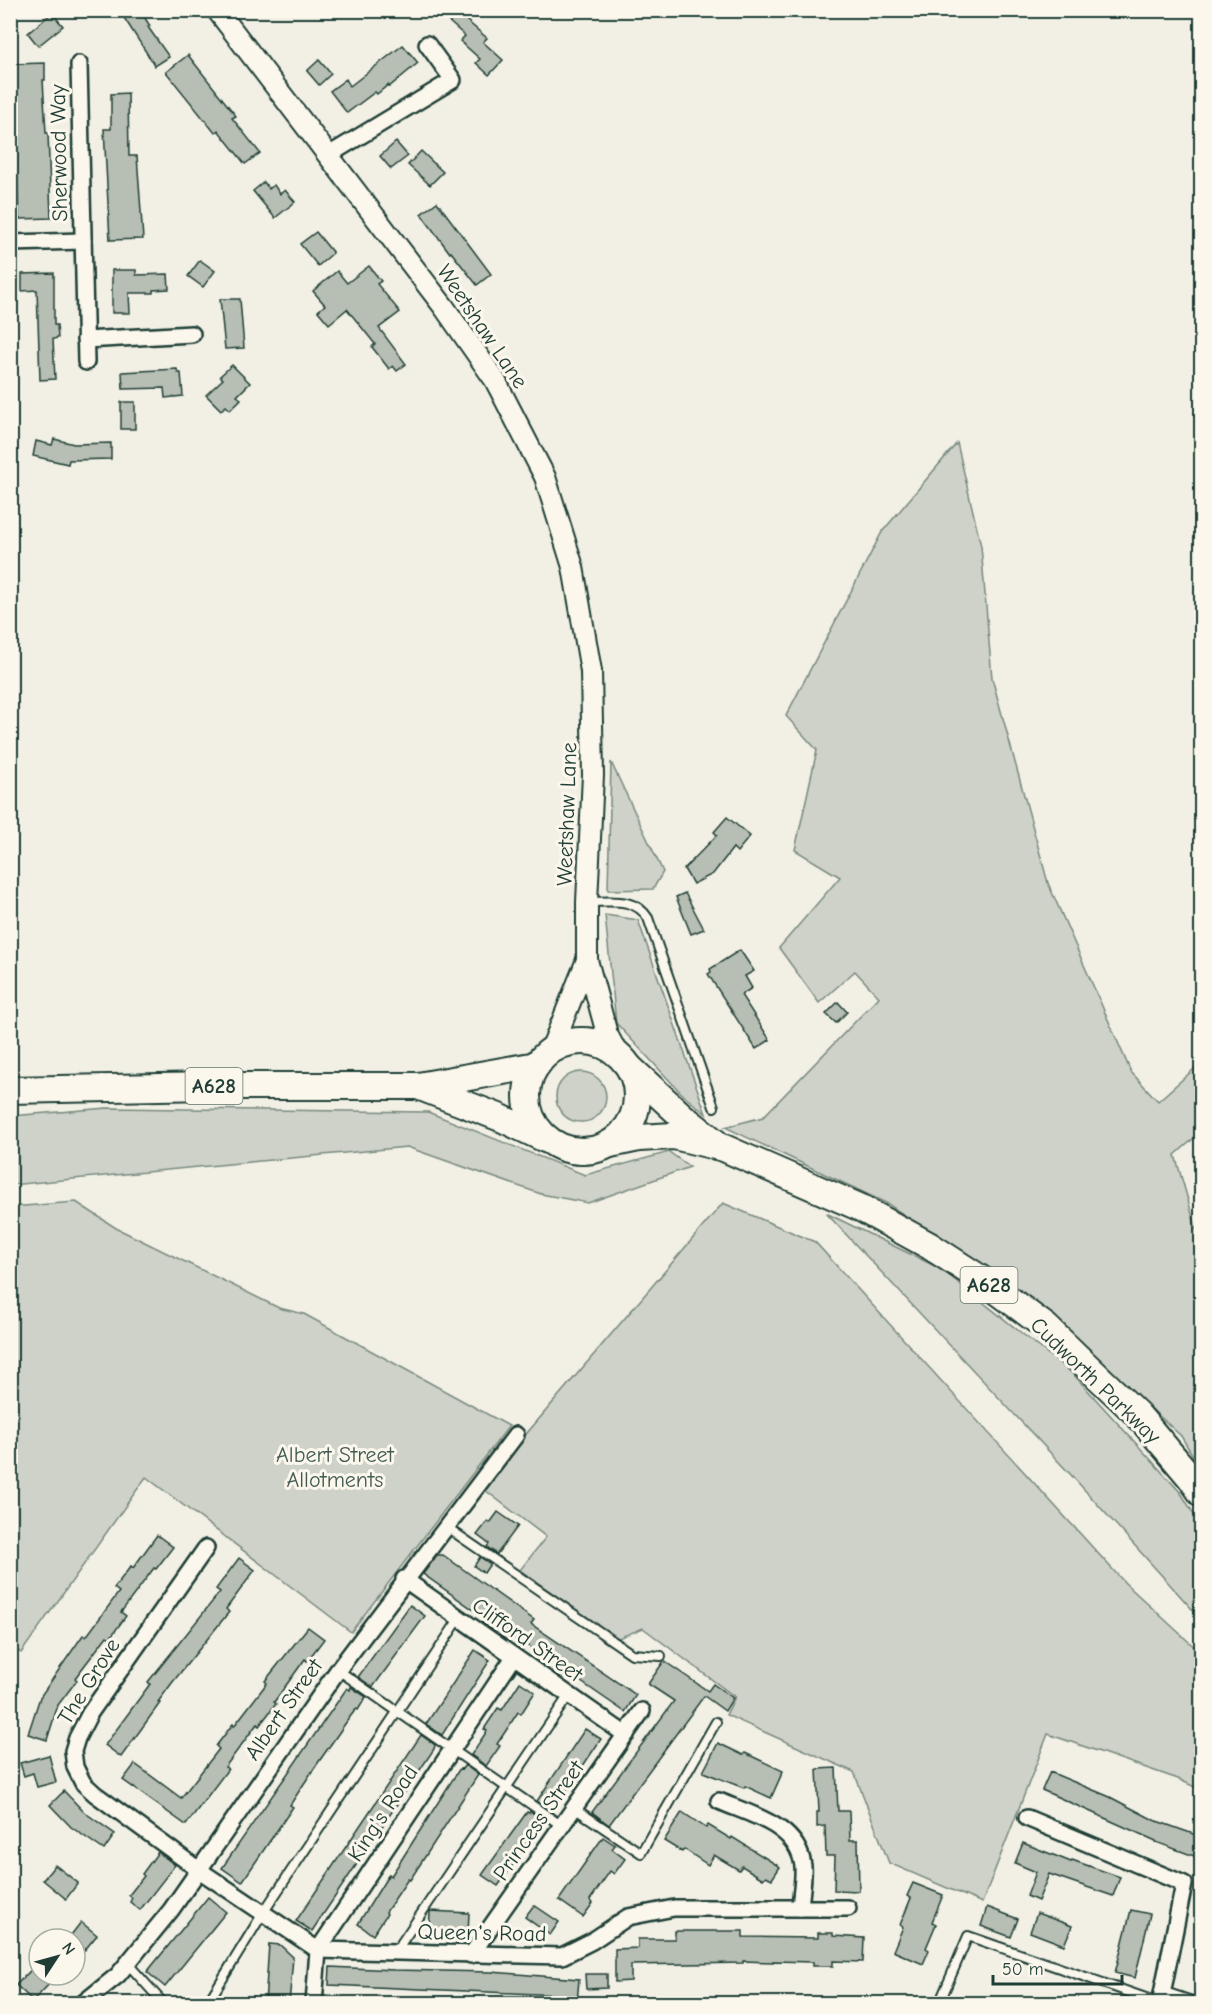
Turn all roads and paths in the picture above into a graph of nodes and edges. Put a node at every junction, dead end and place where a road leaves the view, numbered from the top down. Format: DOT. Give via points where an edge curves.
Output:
graph roads {
  1 [pos="217,10"];
  2 [pos="427,44"];
  3 [pos="79,64"];
  4 [pos="327,156"];
  5 [pos="83,241"];
  6 [pos="10,243"];
  7 [pos="192,334"];
  8 [pos="86,340"];
  9 [pos="86,362"];
  10 [pos="587,902"];
  11 [pos="587,960"];
  12 [pos="543,1058"];
  13 [pos="623,1061"];
  14 [pos="418,1086"];
  15 [pos="10,1090"];
  16 [pos="714,1107"];
  17 [pos="610,1144"];
  18 [pos="557,1145"];
  19 [pos="724,1148"];
  20 [pos="516,1435"];
  21 [pos="1202,1494"];
  22 [pos="446,1526"];
  23 [pos="206,1548"];
  24 [pos="404,1579"];
  25 [pos="459,1619"];
  26 [pos="661,1656"];
  27 [pos="514,1657"];
  28 [pos="338,1670"];
  29 [pos="569,1695"];
  30 [pos="398,1712"];
  31 [pos="642,1712"];
  32 [pos="716,1722"];
  33 [pos="626,1735"];
  34 [pos="451,1749"];
  35 [pos="507,1788"];
  36 [pos="719,1801"];
  37 [pos="574,1808"];
  38 [pos="1027,1818"];
  39 [pos="561,1826"];
  40 [pos="199,1870"];
  41 [pos="800,1908"];
  42 [pos="848,1908"];
  43 [pos="263,1913"];
  44 [pos="318,1950"];
  45 [pos="395,1952"];
  46 [pos="471,1955"];
  47 [pos="128,1964"];
  48 [pos="1161,1999"];
  49 [pos="82,2004"];
  50 [pos="164,2004"];
  51 [pos="207,2004"];
  52 [pos="314,2004"];
  53 [pos="939,2004"];
  54 [pos="1201,2004"];
  1 -- 4 [label="street, Weetshaw Lane"];
  2 -- 4 [label="street" via="453,80"];
  3 -- 5 [label="street, Sherwood Way"];
  4 -- 10 [label="street, Weetshaw Lane" via="495,380 545,477 573,567 591,671 593,775"];
  5 -- 6 [label="street, Sherwood Way"];
  5 -- 8 [label="street, Sherwood Way"];
  7 -- 8 [label="street"];
  8 -- 9 [label="street, Sherwood Way"];
  10 -- 11 [label="street, Weetshaw Lane"];
  10 -- 16 [label="lane, Weetshaw Lane" via="629,903 642,909 648,918"];
  11 -- 12 [label="street, Weetshaw Lane"];
  11 -- 13 [label="street, Weetshaw Lane" via="607,1034"];
  12 -- 13 [label="highway, Cudworth Parkway / A628" via="566,1044 584,1041 601,1044"];
  12 -- 14 [label="highway, Cudworth Parkway / A628"];
  12 -- 18 [label="highway" via="529,1082 527,1100 542,1134"];
  13 -- 17 [label="highway" via="636,1084 637,1102 633,1119"];
  13 -- 19 [label="highway, Cudworth Parkway / A628" via="683,1117"];
  14 -- 15 [label="highway, Cudworth Parkway / A628"];
  14 -- 18 [label="highway, Cudworth Parkway / A628"];
  17 -- 18 [label="highway, Cudworth Parkway / A628" via="593,1151 574,1151"];
  17 -- 19 [label="highway, Cudworth Parkway / A628" via="674,1136"];
  19 -- 21 [label="highway, Cudworth Parkway / A628" via="859,1207 984,1281 1046,1327 1138,1415"];
  20 -- 22 [label="street, Albert Street"];
  22 -- 24 [label="street, Albert Street"];
  22 -- 26 [label="lane" via="632,1654"];
  23 -- 40 [label="street, The Grove" via="90,1713 73,1751 83,1783"];
  24 -- 25 [label="street, Clifford Street"];
  24 -- 28 [label="street, Albert Street"];
  25 -- 27 [label="street, Clifford Street"];
  25 -- 30 [label="lane"];
  27 -- 29 [label="street, Clifford Street"];
  27 -- 34 [label="street, King's Road"];
  28 -- 30 [label="lane"];
  28 -- 40 [label="street, Albert Street"];
  29 -- 33 [label="street, Clifford Street"];
  29 -- 35 [label="lane"];
  30 -- 34 [label="lane"];
  30 -- 43 [label="lane"];
  31 -- 33 [label="street, Princess Street"];
  32 -- 37 [label="lane" via="641,1853"];
  33 -- 37 [label="street, Princess Street"];
  34 -- 35 [label="lane"];
  34 -- 44 [label="street, King's Road"];
  35 -- 39 [label="lane"];
  35 -- 45 [label="lane"];
  36 -- 41 [label="street" via="792,1837 803,1865"];
  37 -- 39 [label="street, Princess Street"];
  38 -- 48 [label="street" via="1184,1884"];
  39 -- 46 [label="street, Princess Street"];
  40 -- 43 [label="street"];
  40 -- 47 [label="street, Albert Street"];
  41 -- 42 [label="street, Queen's Road"];
  41 -- 46 [label="street, Queen's Road" via="674,1908 628,1917 562,1956"];
  43 -- 44 [label="street"];
  43 -- 51 [label="lane"];
  44 -- 45 [label="street, Queen's Road"];
  44 -- 52 [label="street, King's Road"];
  45 -- 46 [label="street, Queen's Road"];
  47 -- 49 [label="street, Albert Street"];
  47 -- 50 [label="lane"];
  48 -- 53 [label="lane" via="968,1936"];
  48 -- 54 [label="lane"];
}
